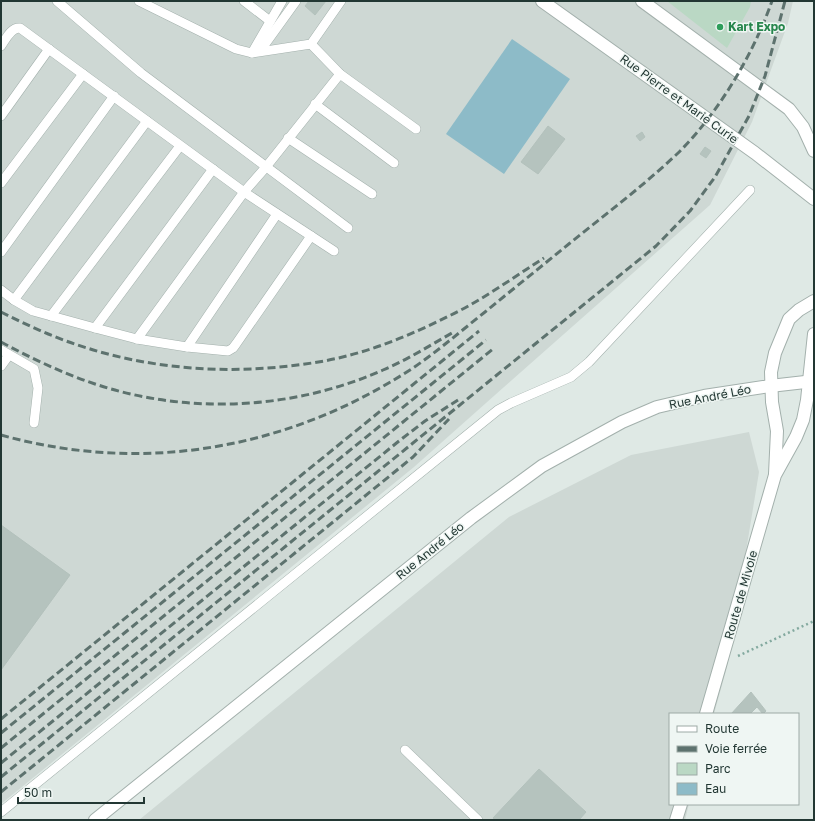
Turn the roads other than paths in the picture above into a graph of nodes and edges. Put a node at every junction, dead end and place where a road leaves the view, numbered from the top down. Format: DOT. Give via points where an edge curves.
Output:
graph roads {
  1 [pos="56,1"];
  2 [pos="139,1"];
  3 [pos="244,1"];
  4 [pos="282,1"];
  5 [pos="296,1"];
  6 [pos="341,1"];
  7 [pos="542,1"];
  8 [pos="642,1"];
  9 [pos="150,4"];
  10 [pos="270,21"];
  11 [pos="311,44"];
  12 [pos="1,46"];
  13 [pos="49,50"];
  14 [pos="256,52"];
  15 [pos="83,74"];
  16 [pos="340,74"];
  17 [pos="114,96"];
  18 [pos="315,104"];
  19 [pos="1,116"];
  20 [pos="147,120"];
  21 [pos="416,129"];
  22 [pos="288,138"];
  23 [pos="180,146"];
  24 [pos="814,151"];
  25 [pos="394,163"];
  26 [pos="266,167"];
  27 [pos="213,169"];
  28 [pos="1,183"];
  29 [pos="750,190"];
  30 [pos="244,192"];
  31 [pos="372,194"];
  32 [pos="814,199"];
  33 [pos="277,214"];
  34 [pos="348,228"];
  35 [pos="311,236"];
  36 [pos="334,251"];
  37 [pos="1,252"];
  38 [pos="1,290"];
  39 [pos="14,300"];
  40 [pos="814,301"];
  41 [pos="51,316"];
  42 [pos="96,328"];
  43 [pos="814,334"];
  44 [pos="137,339"];
  45 [pos="187,347"];
  46 [pos="5,352"];
  47 [pos="1,366"];
  48 [pos="811,382"];
  49 [pos="770,386"];
  50 [pos="34,424"];
  51 [pos="775,475"];
  52 [pos="706,713"];
  53 [pos="404,750"];
  54 [pos="681,805"];
  55 [pos="1,812"];
  56 [pos="95,820"];
  57 [pos="478,820"];
  58 [pos="676,820"];
  1 -- 26 [label="lane" via="141,73"];
  2 -- 9 [label="lane"];
  3 -- 10 [label="lane"];
  4 -- 10 [label="lane"];
  5 -- 14 [label="lane"];
  6 -- 11 [label="lane"];
  7 -- 32 [label="street, Rue Pierre et Marie Curie" via="755,153"];
  8 -- 24 [label="street" via="789,109 803,127"];
  9 -- 14 [label="lane" via="236,49"];
  10 -- 14 [label="lane"];
  11 -- 14 [label="lane"];
  11 -- 16 [label="lane"];
  12 -- 13 [label="lane" via="12,30 20,28"];
  13 -- 15 [label="lane"];
  13 -- 19 [label="lane"];
  15 -- 17 [label="lane"];
  15 -- 28 [label="lane"];
  16 -- 18 [label="lane"];
  16 -- 21 [label="lane"];
  17 -- 20 [label="lane"];
  17 -- 37 [label="lane"];
  18 -- 22 [label="lane"];
  18 -- 25 [label="lane"];
  20 -- 23 [label="lane"];
  20 -- 39 [label="lane"];
  22 -- 26 [label="lane"];
  22 -- 31 [label="lane"];
  23 -- 27 [label="lane"];
  23 -- 41 [label="lane"];
  26 -- 30 [label="lane"];
  26 -- 34 [label="lane"];
  27 -- 30 [label="lane"];
  27 -- 42 [label="lane"];
  29 -- 55 [label="lane" via="589,362 571,377 498,410"];
  30 -- 33 [label="lane"];
  30 -- 44 [label="lane"];
  33 -- 35 [label="lane"];
  33 -- 45 [label="lane"];
  35 -- 36 [label="lane"];
  35 -- 45 [label="lane" via="233,348 228,351"];
  38 -- 39 [label="lane"];
  39 -- 41 [label="lane" via="33,311"];
  40 -- 49 [label="street, Route de Mivoie" via="789,319 775,353"];
  41 -- 42 [label="lane"];
  42 -- 44 [label="lane"];
  43 -- 48 [label="street, Route de Mivoie"];
  44 -- 45 [label="lane"];
  46 -- 47 [label="lane"];
  46 -- 50 [label="lane" via="34,369 38,388"];
  48 -- 49 [label="street, Rue André Léo"];
  48 -- 51 [label="street, Route de Mivoie" via="803,420"];
  49 -- 51 [label="street, Route de Mivoie" via="777,431"];
  49 -- 56 [label="street, Rue André Léo" via="704,396 657,407 622,422 542,466 471,518"];
  51 -- 52 [label="street, Route de Mivoie"];
  53 -- 57 [label="lane"];
  54 -- 58 [label="street"];
}
